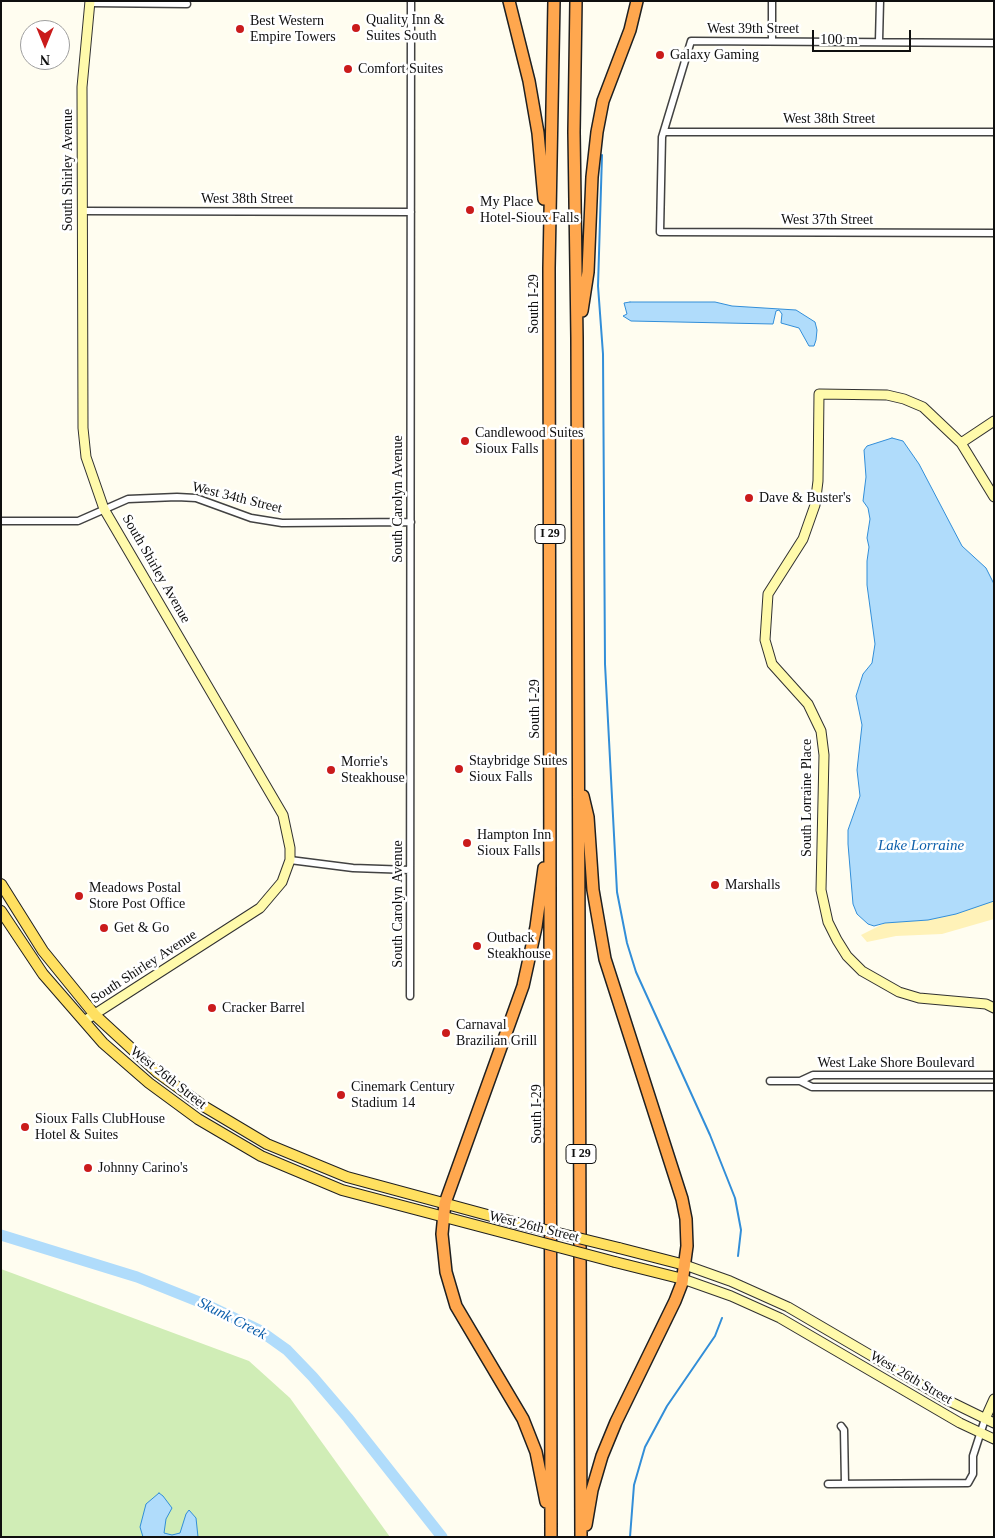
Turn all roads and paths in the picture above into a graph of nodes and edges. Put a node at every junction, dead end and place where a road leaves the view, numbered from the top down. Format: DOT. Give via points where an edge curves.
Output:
graph roads {
  1 [pos="411,1"];
  2 [pos="509,1"];
  3 [pos="554,1"];
  4 [pos="576,1"];
  5 [pos="637,1"];
  6 [pos="772,1"];
  7 [pos="880,1"];
  8 [pos="90,2"];
  9 [pos="187,4"];
  10 [pos="772,41"];
  11 [pos="879,41"];
  12 [pos="994,42"];
  13 [pos="664,132"];
  14 [pos="994,132"];
  15 [pos="82,211"];
  16 [pos="411,212"];
  17 [pos="994,232"];
  18 [pos="549,268"];
  19 [pos="577,338"];
  20 [pos="994,421"];
  21 [pos="961,443"];
  22 [pos="994,497"];
  23 [pos="104,509"];
  24 [pos="1,521"];
  25 [pos="411,522"];
  26 [pos="578,772"];
  27 [pos="550,799"];
  28 [pos="290,860"];
  29 [pos="410,870"];
  30 [pos="1,884"];
  31 [pos="1,911"];
  32 [pos="410,996"];
  33 [pos="990,1006"];
  34 [pos="95,1015"];
  35 [pos="994,1017"];
  36 [pos="84,1021"];
  37 [pos="994,1075"];
  38 [pos="770,1081"];
  39 [pos="800,1081"];
  40 [pos="994,1087"];
  41 [pos="446,1203"];
  42 [pos="443,1218"];
  43 [pos="685,1266"];
  44 [pos="683,1279"];
  45 [pos="994,1399"];
  46 [pos="985,1419"];
  47 [pos="994,1424"];
  48 [pos="841,1426"];
  49 [pos="980,1434"];
  50 [pos="994,1439"];
  51 [pos="828,1484"];
  52 [pos="845,1484"];
  53 [pos="550,1537"];
  54 [pos="581,1537"];
  55 [pos="585,1537"];
  1 -- 16 [label="street, South Carolyn Avenue"];
  2 -- 18 [label="highway" via="538,133"];
  3 -- 18 [label="highway, South I-29 / I 29"];
  4 -- 19 [label="highway, I 29"];
  5 -- 19 [label="highway" via="630,30 603,101 597,132 588,272"];
  6 -- 10 [label="street"];
  7 -- 11 [label="street"];
  8 -- 9 [label="street"];
  8 -- 15 [label="street, South Shirley Avenue" via="82,87"];
  10 -- 11 [label="street, West 39th Street"];
  10 -- 13 [label="street, West 39th Street" via="691,41"];
  11 -- 12 [label="street, West 39th Street"];
  13 -- 14 [label="street, West 38th Street"];
  13 -- 17 [label="street, West 37th Street" via="660,232"];
  15 -- 16 [label="street, West 38th Street"];
  15 -- 23 [label="street, South Shirley Avenue" via="84,443 90,473"];
  16 -- 25 [label="street, South Carolyn Avenue"];
  18 -- 27 [label="highway, South I-29 / I 29"];
  19 -- 26 [label="highway, I 29"];
  20 -- 21 [label="street"];
  21 -- 22 [label="street"];
  21 -- 33 [label="street, South Lorraine Place" via="923,406 904,399 887,395 819,394 815,505 803,539 768,594 765,640 772,664 808,704 821,731 824,755 820,882 832,931 862,971 883,984 919,998"];
  23 -- 24 [label="street, West 34th Street" via="78,521"];
  23 -- 25 [label="street, West 34th Street" via="139,497 178,497 196,498 251,518 282,523"];
  23 -- 28 [label="street, South Shirley Avenue" via="283,815"];
  25 -- 29 [label="street, South Carolyn Avenue"];
  26 -- 43 [label="highway" via="588,817 594,890 605,960 682,1199 687,1230"];
  26 -- 54 [label="highway, I 29"];
  27 -- 41 [label="highway" via="539,906 523,986"];
  27 -- 53 [label="highway, South I-29 / I 29"];
  28 -- 29 [label="street" via="353,868"];
  28 -- 34 [label="street, South Shirley Avenue" via="282,882 260,908"];
  29 -- 32 [label="street, South Carolyn Avenue"];
  30 -- 34 [label="main road, West 26th Street" via="42,950"];
  31 -- 36 [label="main road, West 26th Street" via="31,958"];
  33 -- 35 [label="street, South Lorraine Place"];
  34 -- 36 [label="street, South Shirley Avenue"];
  34 -- 41 [label="main road, West 26th Street" via="135,1054 182,1092 254,1137 347,1178"];
  36 -- 42 [label="main road, West 26th Street" via="149,1083 241,1145 304,1176 342,1190"];
  37 -- 39 [label="street, West Lake Shore Boulevard" via="813,1075"];
  38 -- 39 [label="street, West Lake Shore Boulevard"];
  39 -- 40 [label="street, West Lake Shore Boulevard" via="812,1087"];
  41 -- 42 [label="highway"];
  41 -- 43 [label="main road, West 26th Street, bridge"];
  42 -- 44 [label="main road, West 26th Street, bridge"];
  42 -- 53 [label="highway" via="444,1262 452,1294 461,1318 514,1402 530,1435 543,1481"];
  43 -- 44 [label="highway"];
  43 -- 46 [label="street, West 26th Street" via="737,1284 788,1307"];
  44 -- 49 [label="street, West 26th Street" via="780,1318"];
  44 -- 55 [label="highway" via="676,1301 605,1447 592,1490"];
  45 -- 46 [label="street"];
  46 -- 47 [label="street, West 26th Street"];
  46 -- 49 [label="street"];
  47 -- 49 [label="street"];
  48 -- 52 [label="street" via="844,1430"];
  49 -- 50 [label="street, West 26th Street"];
  49 -- 52 [label="street" via="973,1456 973,1474 968,1483"];
  51 -- 52 [label="street"];
}
